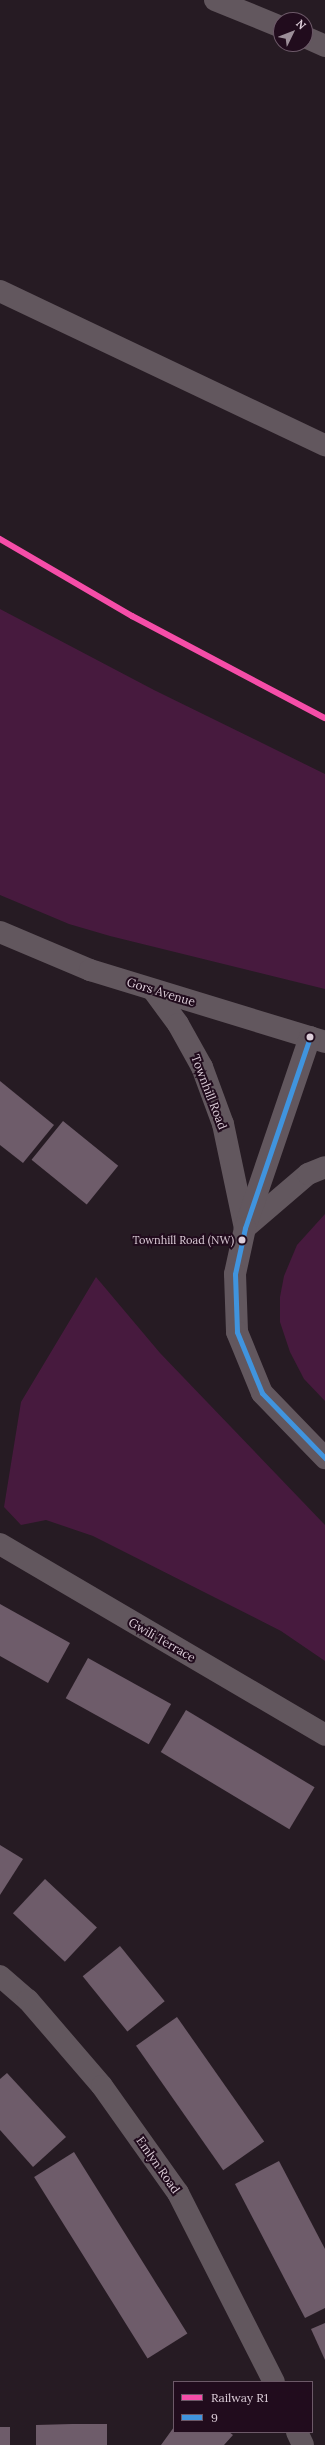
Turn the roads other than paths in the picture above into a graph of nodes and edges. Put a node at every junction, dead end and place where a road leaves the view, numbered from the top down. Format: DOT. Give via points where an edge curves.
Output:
graph roads {
  1 [pos="215,0"];
  2 [pos="273,25"];
  3 [pos="313,41"];
  4 [pos="325,46"];
  5 [pos="0,291"];
  6 [pos="325,445"];
  7 [pos="0,932"];
  8 [pos="153,990"];
  9 [pos="318,1040"];
  10 [pos="325,1167"];
  11 [pos="245,1228"];
  12 [pos="325,1458"];
  13 [pos="0,1544"];
  14 [pos="325,1735"];
  15 [pos="0,1976"];
  16 [pos="273,2381"];
  17 [pos="297,2433"];
  18 [pos="303,2445"];
  1 -- 2 [label="street"];
  3 -- 4 [label="street"];
  5 -- 6 [label="street"];
  7 -- 8 [label="street, Gors Avenue" via="90,970"];
  8 -- 9 [label="street, Gors Avenue"];
  8 -- 11 [label="street, Townhill Road" via="178,1024 202,1067 223,1124"];
  9 -- 11 [label="street, Townhill Road"];
  10 -- 11 [label="street" via="308,1174"];
  11 -- 12 [label="street, Townhill Road" via="236,1274 237,1332 262,1393"];
  13 -- 14 [label="street, Gwili Terrace"];
  15 -- 16 [label="street, Emlyn Road" via="28,2000 102,2086 178,2193"];
  17 -- 18 [label="street"];
}
